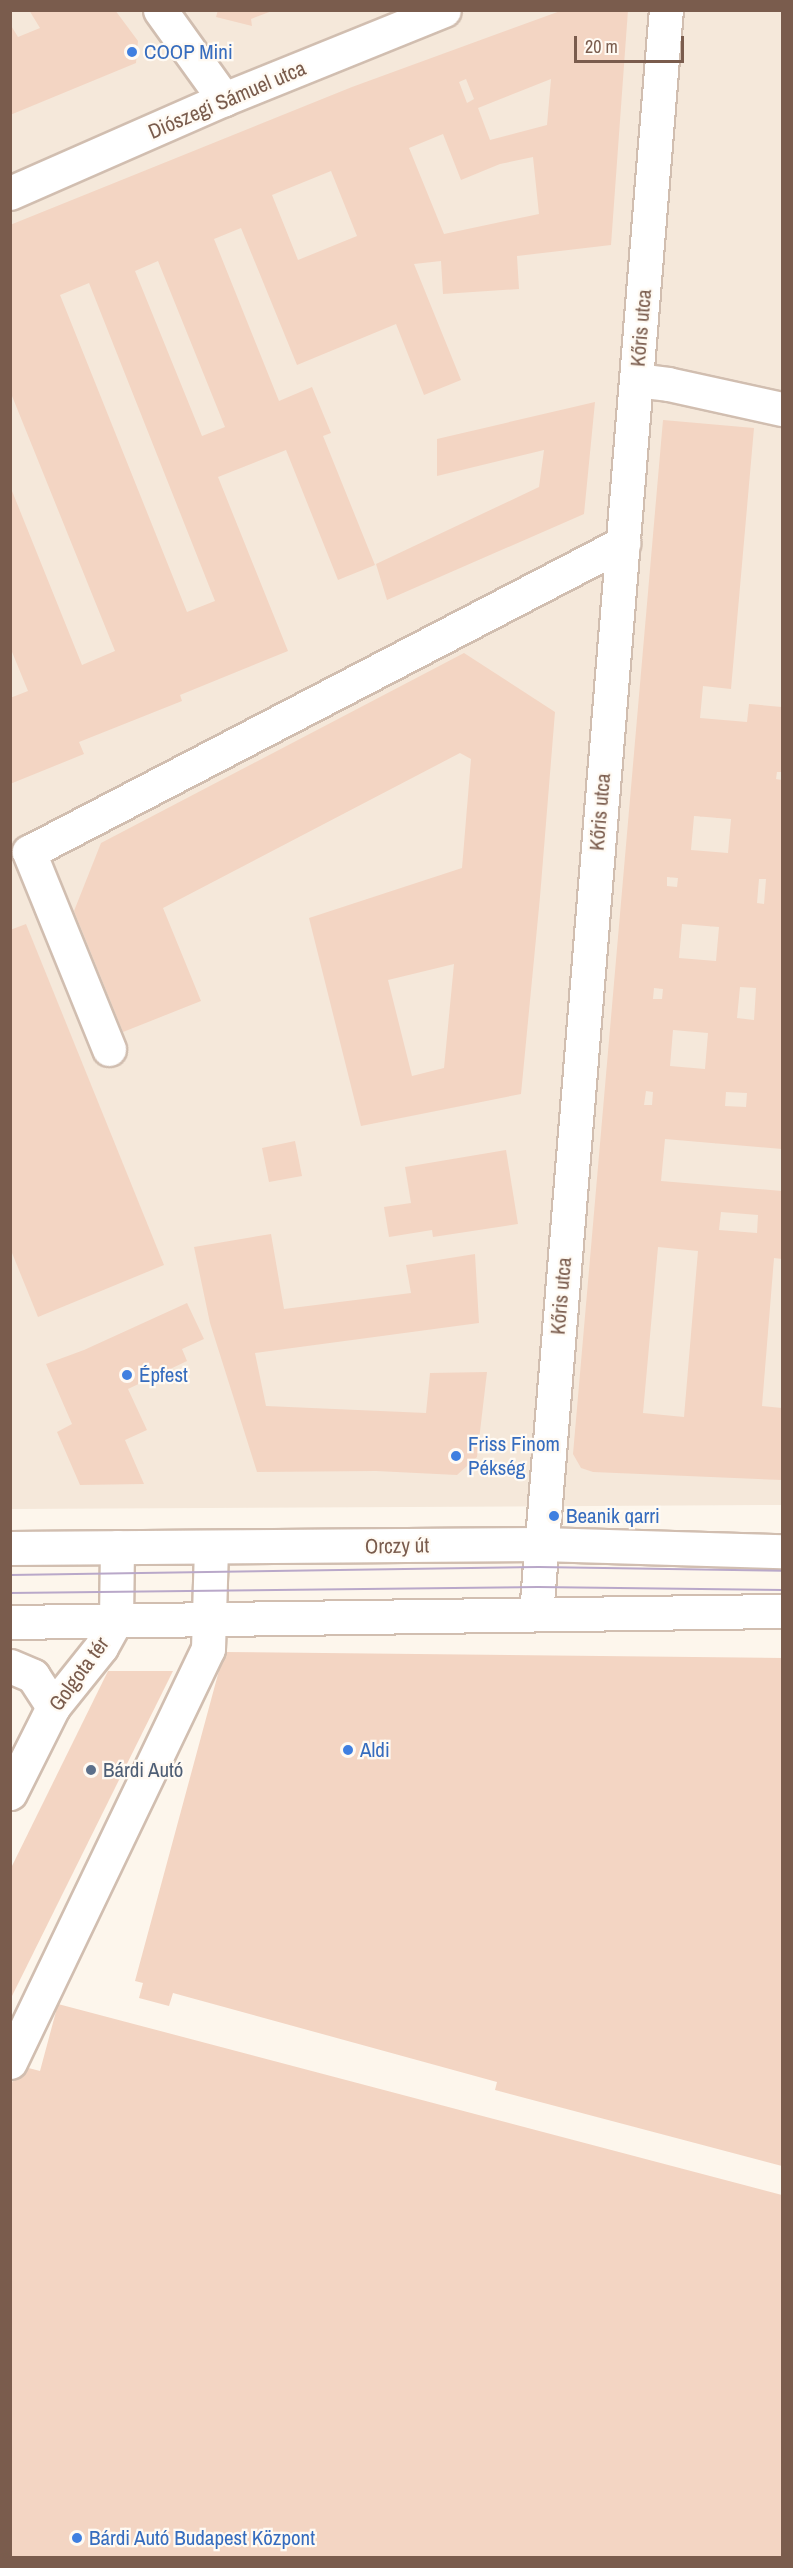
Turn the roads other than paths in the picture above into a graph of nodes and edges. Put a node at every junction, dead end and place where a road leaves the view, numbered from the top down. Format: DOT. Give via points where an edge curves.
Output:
graph roads {
  1 [pos="160,10"];
  2 [pos="444,10"];
  3 [pos="666,10"];
  4 [pos="224,99"];
  5 [pos="10,193"];
  6 [pos="636,380"];
  7 [pos="783,409"];
  8 [pos="623,543"];
  9 [pos="109,1049"];
  10 [pos="541,1544"];
  11 [pos="117,1547"];
  12 [pos="10,1548"];
  13 [pos="211,1548"];
  14 [pos="783,1551"];
  15 [pos="783,1611"];
  16 [pos="536,1614"];
  17 [pos="116,1620"];
  18 [pos="209,1621"];
  19 [pos="10,1622"];
  20 [pos="10,1666"];
  21 [pos="53,1707"];
  22 [pos="10,1793"];
  23 [pos="10,2062"];
  1 -- 4 [label="street"];
  2 -- 4 [label="street, Diószegi Sámuel utca"];
  3 -- 6 [label="street, Kőris utca"];
  4 -- 5 [label="street, Diószegi Sámuel utca"];
  6 -- 7 [label="street"];
  6 -- 8 [label="street, Kőris utca"];
  8 -- 9 [label="street" via="29,852"];
  8 -- 10 [label="street, Kőris utca"];
  10 -- 13 [label="street, Orczy út"];
  10 -- 14 [label="street, Orczy út"];
  10 -- 16 [label="street, Kőris utca"];
  11 -- 12 [label="street, Orczy út"];
  11 -- 13 [label="street, Orczy út"];
  11 -- 17 [label="street, Golgota tér"];
  13 -- 18 [label="street"];
  15 -- 16 [label="street"];
  16 -- 18 [label="street"];
  17 -- 18 [label="street"];
  17 -- 19 [label="street"];
  17 -- 21 [label="street, Golgota tér" via="101,1647"];
  18 -- 23 [label="street" via="208,1649"];
  20 -- 21 [label="street" via="33,1676"];
  21 -- 22 [label="street, Golgota tér"];
}
